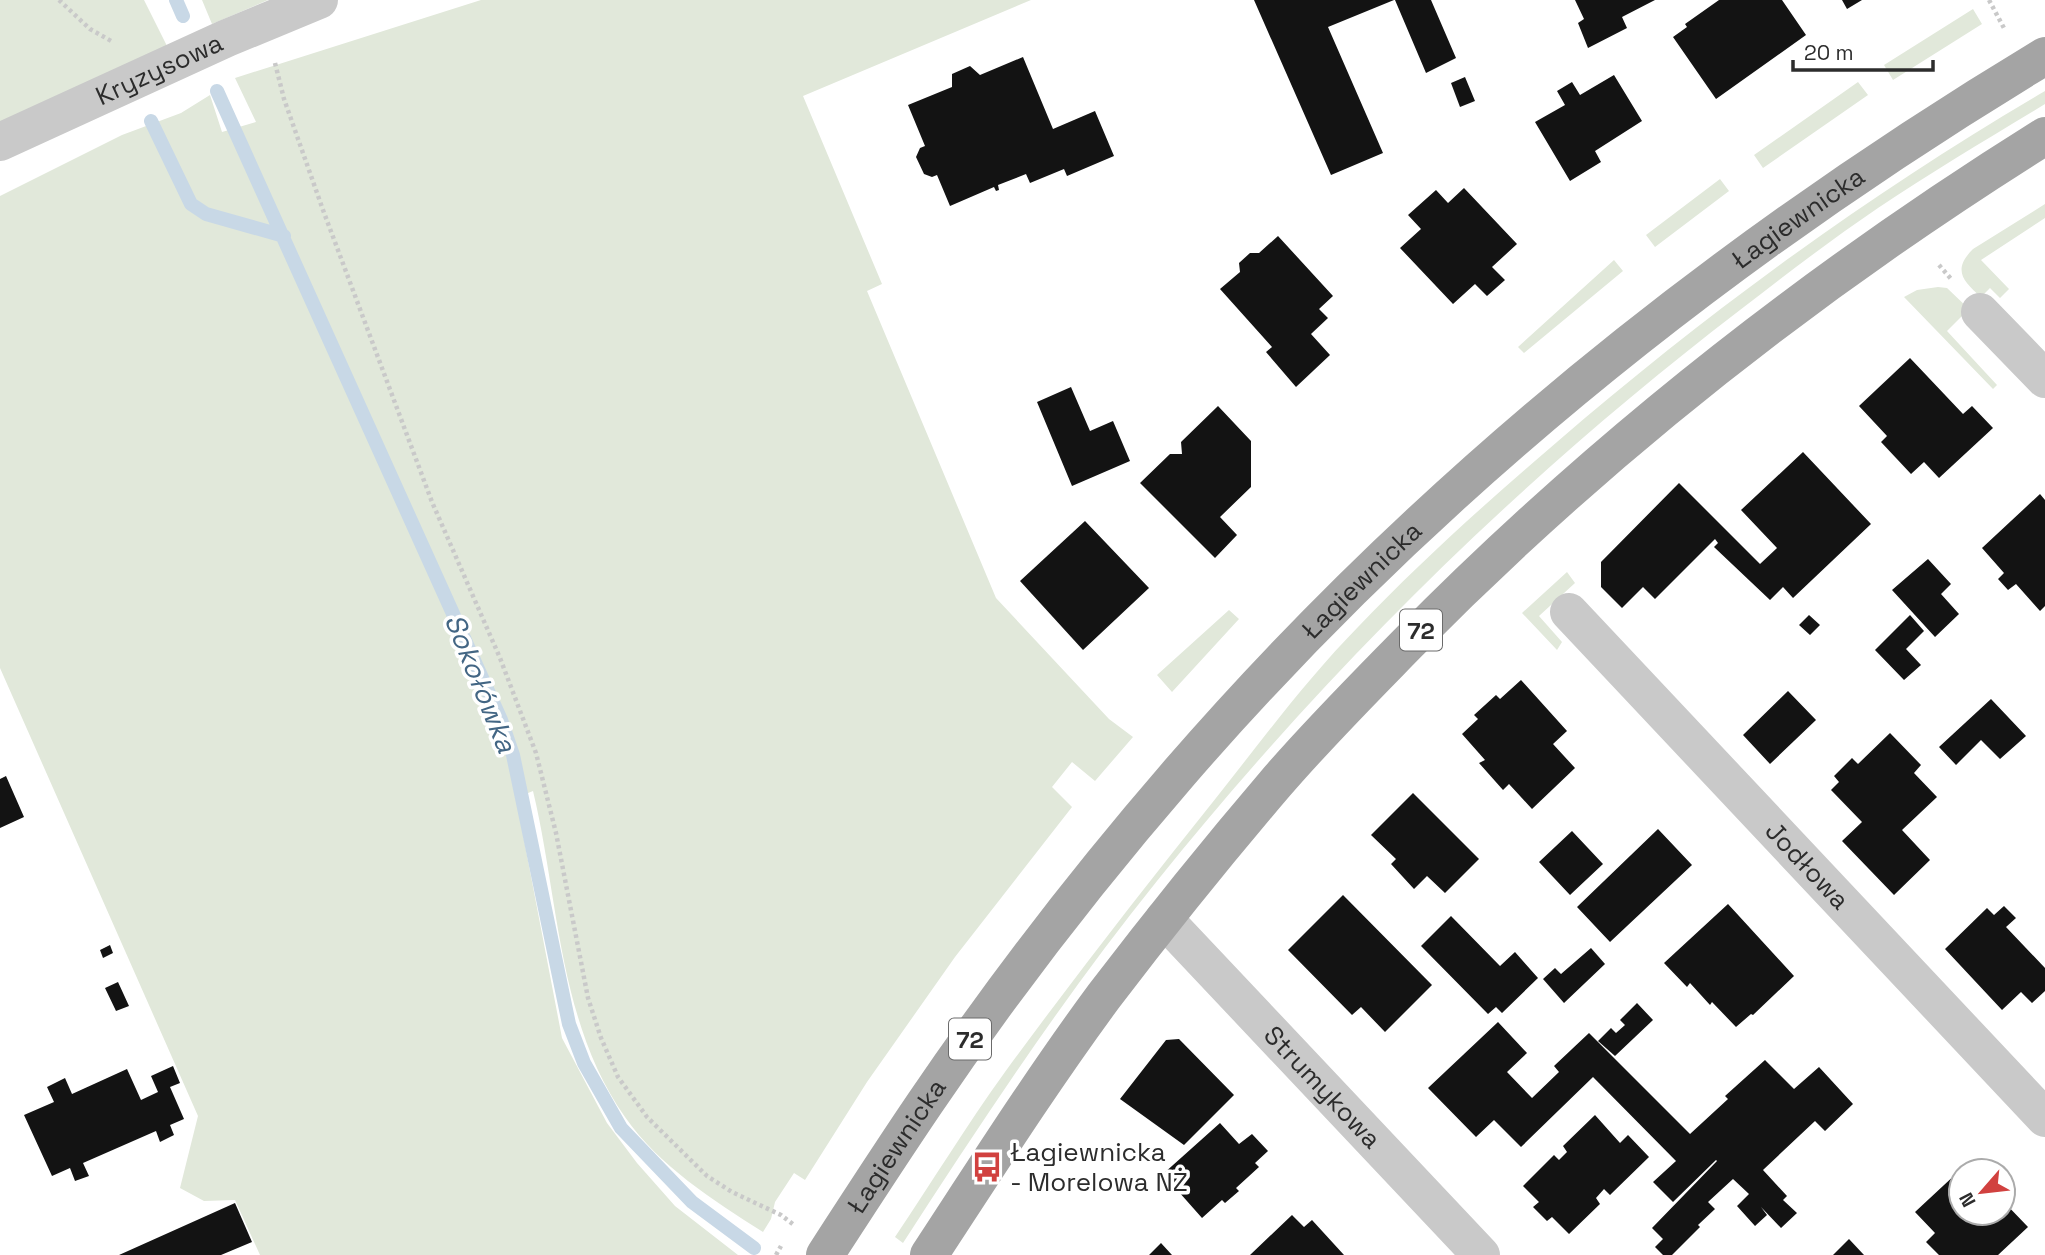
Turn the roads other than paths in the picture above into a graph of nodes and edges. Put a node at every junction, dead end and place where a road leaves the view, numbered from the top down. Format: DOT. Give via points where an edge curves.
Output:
graph roads {
  1 [pos="319,0"];
  2 [pos="2045,56"];
  3 [pos="2045,136"];
  4 [pos="0,142"];
  5 [pos="1980,312"];
  6 [pos="2045,379"];
  7 [pos="1569,612"];
  8 [pos="1164,919"];
  9 [pos="2045,1118"];
  10 [pos="825,1255"];
  11 [pos="929,1255"];
  12 [pos="1481,1255"];
  1 -- 4 [label="street, Kryzysowa"];
  2 -- 10 [label="main road, Łagiewnicka / 72" via="1845,182 1717,275 1537,420 1383,558 1181,771 1058,920 988,1012"];
  3 -- 8 [label="main road, 72" via="1889,237 1800,302 1575,484 1346,706"];
  5 -- 6 [label="street"];
  7 -- 9 [label="street, Jodłowa"];
  8 -- 11 [label="main road, 72" via="1052,1070"];
  8 -- 12 [label="street, Strumykowa"];
}
